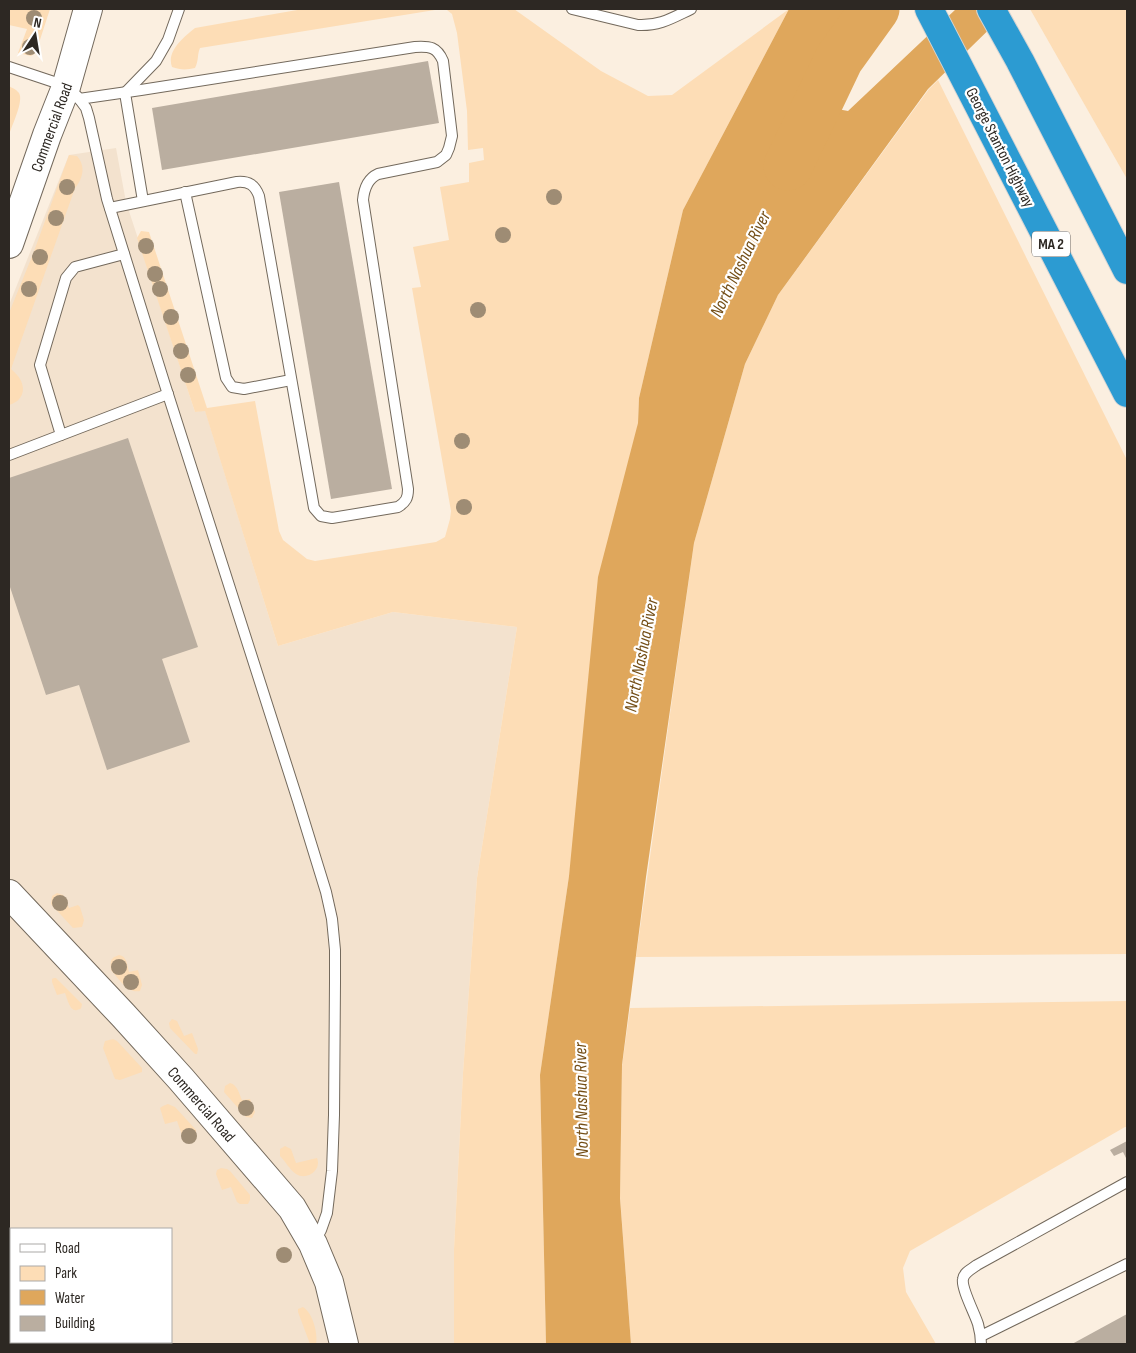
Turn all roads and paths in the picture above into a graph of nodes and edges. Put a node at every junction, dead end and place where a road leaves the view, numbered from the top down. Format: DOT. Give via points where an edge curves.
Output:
graph roads {
  1 [pos="88,9"];
  2 [pos="179,9"];
  3 [pos="572,9"];
  4 [pos="691,9"];
  5 [pos="928,9"];
  6 [pos="991,9"];
  7 [pos="9,67"];
  8 [pos="73,93"];
  9 [pos="125,93"];
  10 [pos="186,192"];
  11 [pos="143,201"];
  12 [pos="110,208"];
  13 [pos="9,244"];
  14 [pos="124,254"];
  15 [pos="1127,270"];
  16 [pos="291,380"];
  17 [pos="1127,393"];
  18 [pos="168,394"];
  19 [pos="61,435"];
  20 [pos="9,455"];
  21 [pos="9,894"];
  22 [pos="1127,1182"];
  23 [pos="313,1244"];
  24 [pos="1127,1264"];
  25 [pos="981,1340"];
  26 [pos="344,1344"];
  1 -- 8 [label="street, Commercial Road"];
  2 -- 9 [label="lane" via="156,61"];
  3 -- 4 [label="lane" via="648,26"];
  5 -- 17 [label="highway, George Stanton Highway / MA 2"];
  6 -- 15 [label="highway"];
  7 -- 8 [label="lane"];
  8 -- 9 [label="lane"];
  8 -- 12 [label="lane" via="90,118"];
  8 -- 13 [label="street, Commercial Road" via="47,135"];
  9 -- 11 [label="lane"];
  9 -- 16 [label="lane" via="415,46 430,47 441,55 452,136 450,148 437,162 373,176 365,187 363,200 408,489 404,504 332,518 318,513 312,500"];
  10 -- 11 [label="lane"];
  10 -- 16 [label="lane" via="226,378 232,387 244,390"];
  10 -- 16 [label="lane" via="242,181 257,190"];
  11 -- 12 [label="lane"];
  12 -- 14 [label="lane"];
  14 -- 18 [label="lane"];
  14 -- 19 [label="lane" via="75,267 66,278 40,365"];
  18 -- 19 [label="lane"];
  18 -- 23 [label="lane" via="332,919 336,999 332,1171 327,1213"];
  19 -- 20 [label="lane"];
  21 -- 23 [label="street, Commercial Road" via="181,1079 292,1208"];
  22 -- 25 [label="lane" via="968,1271 963,1279 964,1288 979,1325"];
  23 -- 26 [label="street, Commercial Road" via="329,1282"];
  24 -- 25 [label="lane"];
}
